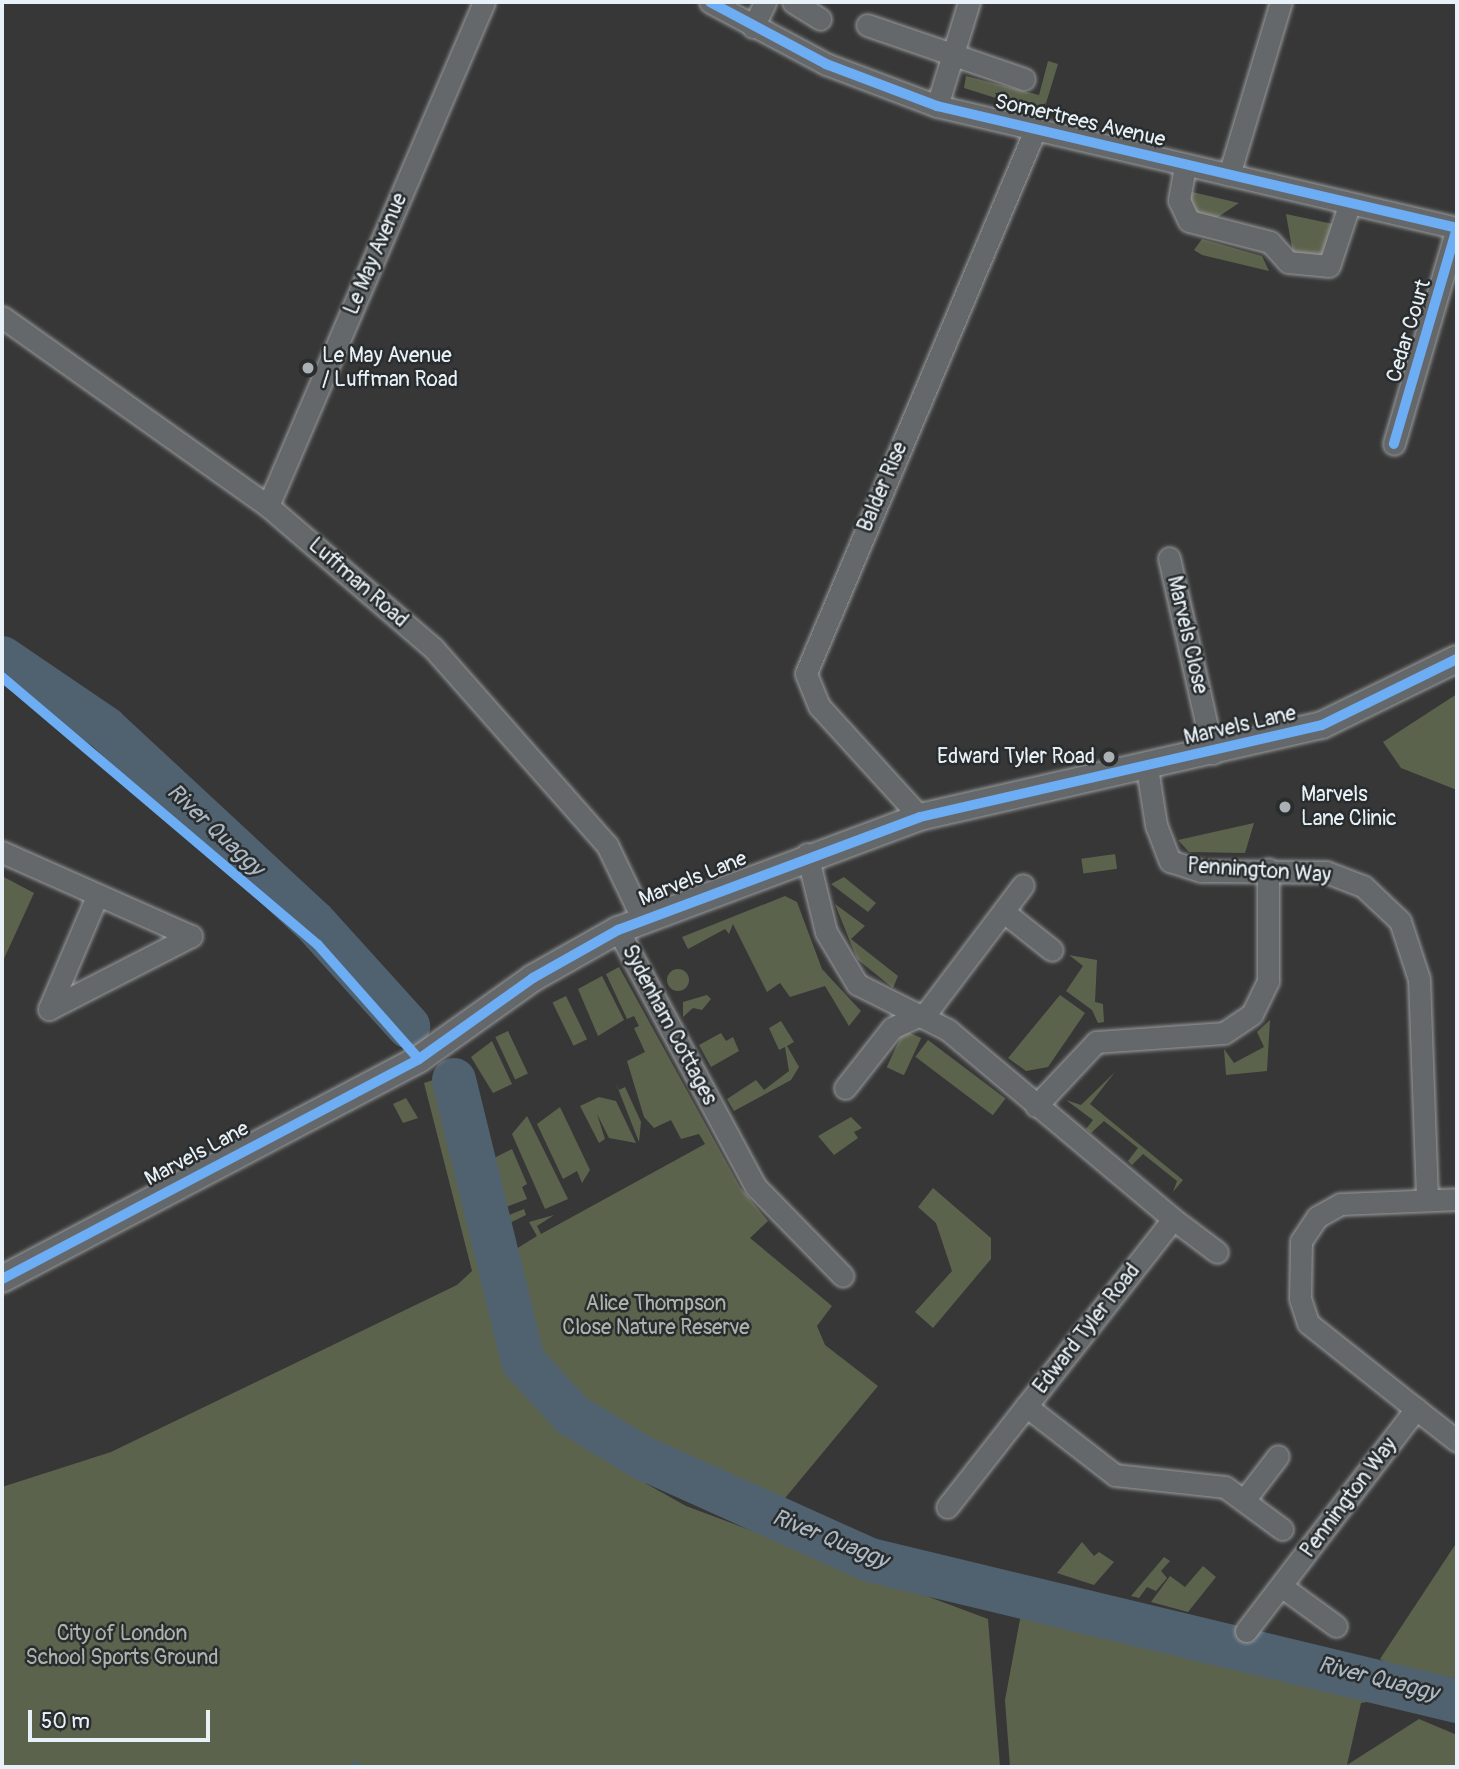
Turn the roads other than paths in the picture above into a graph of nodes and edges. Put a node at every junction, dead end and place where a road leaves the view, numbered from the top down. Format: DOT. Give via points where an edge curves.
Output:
graph roads {
  1 [pos="484,2"];
  2 [pos="710,2"];
  3 [pos="765,2"];
  4 [pos="793,2"];
  5 [pos="969,2"];
  6 [pos="1281,2"];
  7 [pos="820,19"];
  8 [pos="867,25"];
  9 [pos="753,27"];
  10 [pos="954,55"];
  11 [pos="1024,79"];
  12 [pos="937,106"];
  13 [pos="1035,130"];
  14 [pos="1185,166"];
  15 [pos="1229,175"];
  16 [pos="1349,205"];
  17 [pos="1457,228"];
  18 [pos="2,317"];
  19 [pos="1394,444"];
  20 [pos="268,506"];
  21 [pos="1169,558"];
  22 [pos="1457,659"];
  23 [pos="1213,753"];
  24 [pos="1147,768"];
  25 [pos="920,817"];
  26 [pos="2,852"];
  27 [pos="807,854"];
  28 [pos="1268,869"];
  29 [pos="1023,885"];
  30 [pos="97,895"];
  31 [pos="1004,912"];
  32 [pos="643,920"];
  33 [pos="618,930"];
  34 [pos="1052,950"];
  35 [pos="914,1016"];
  36 [pos="845,1088"];
  37 [pos="1036,1106"];
  38 [pos="1427,1198"];
  39 [pos="1457,1199"];
  40 [pos="1173,1219"];
  41 [pos="1217,1252"];
  42 [pos="843,1276"];
  43 [pos="2,1279"];
  44 [pos="1026,1406"];
  45 [pos="1416,1409"];
  46 [pos="1457,1441"];
  47 [pos="1278,1456"];
  48 [pos="1245,1499"];
  49 [pos="947,1507"];
  50 [pos="1282,1529"];
  51 [pos="1281,1586"];
  52 [pos="1336,1626"];
  53 [pos="1246,1631"];
  1 -- 20 [label="street, Le May Avenue"];
  2 -- 9 [label="street, Somertrees Avenue"];
  3 -- 9 [label="street"];
  4 -- 7 [label="street"];
  5 -- 10 [label="street"];
  6 -- 15 [label="street"];
  8 -- 10 [label="street"];
  9 -- 12 [label="street, Somertrees Avenue" via="825,64"];
  10 -- 11 [label="street"];
  10 -- 12 [label="street"];
  12 -- 13 [label="street, Somertrees Avenue"];
  13 -- 14 [label="street, Somertrees Avenue"];
  13 -- 25 [label="street, Balder Rise" via="807,673 819,706"];
  14 -- 15 [label="street, Somertrees Avenue"];
  14 -- 16 [label="street" via="1179,200 1189,221 1270,242 1288,262 1329,266"];
  15 -- 16 [label="street, Somertrees Avenue"];
  16 -- 17 [label="street, Somertrees Avenue"];
  17 -- 19 [label="street, Cedar Court"];
  18 -- 20 [label="street, Luffman Road"];
  20 -- 32 [label="street, Luffman Road" via="433,649 500,718 607,845"];
  21 -- 23 [label="street, Marvels Close"];
  22 -- 23 [label="street, Marvels Lane" via="1335,721"];
  23 -- 24 [label="street, Marvels Lane"];
  24 -- 25 [label="street, Marvels Lane"];
  24 -- 28 [label="street, Pennington Way" via="1156,825 1170,861 1201,871"];
  25 -- 27 [label="street, Marvels Lane"];
  26 -- 30 [label="street"];
  27 -- 32 [label="street, Marvels Lane"];
  27 -- 35 [label="street" via="827,932 849,976 872,996"];
  28 -- 37 [label="street" via="1268,981 1252,1014 1224,1032 1096,1042"];
  28 -- 38 [label="street, Pennington Way" via="1326,872 1353,882 1383,901 1409,938 1424,1042"];
  29 -- 31 [label="street"];
  30 -- 30 [label="street" via="86,921 49,1009 191,936"];
  31 -- 34 [label="street"];
  31 -- 35 [label="street" via="927,1012"];
  32 -- 33 [label="street, Marvels Lane"];
  33 -- 42 [label="street, Sydenham Cottages" via="763,1197"];
  33 -- 43 [label="street, Marvels Lane" via="533,978 419,1059"];
  35 -- 36 [label="street" via="892,1028"];
  35 -- 37 [label="street" via="947,1031"];
  37 -- 40 [label="street"];
  38 -- 39 [label="street"];
  38 -- 45 [label="street" via="1332,1206 1305,1233 1298,1259 1308,1323"];
  40 -- 41 [label="street"];
  40 -- 44 [label="street, Edward Tyler Road"];
  44 -- 48 [label="street, Edward Tyler Road" via="1115,1475 1216,1485"];
  44 -- 49 [label="street, Edward Tyler Road"];
  45 -- 46 [label="street"];
  45 -- 51 [label="street, Pennington Way"];
  47 -- 48 [label="street"];
  48 -- 50 [label="street, Edward Tyler Road"];
  51 -- 52 [label="street"];
  51 -- 53 [label="street, Pennington Way"];
}
